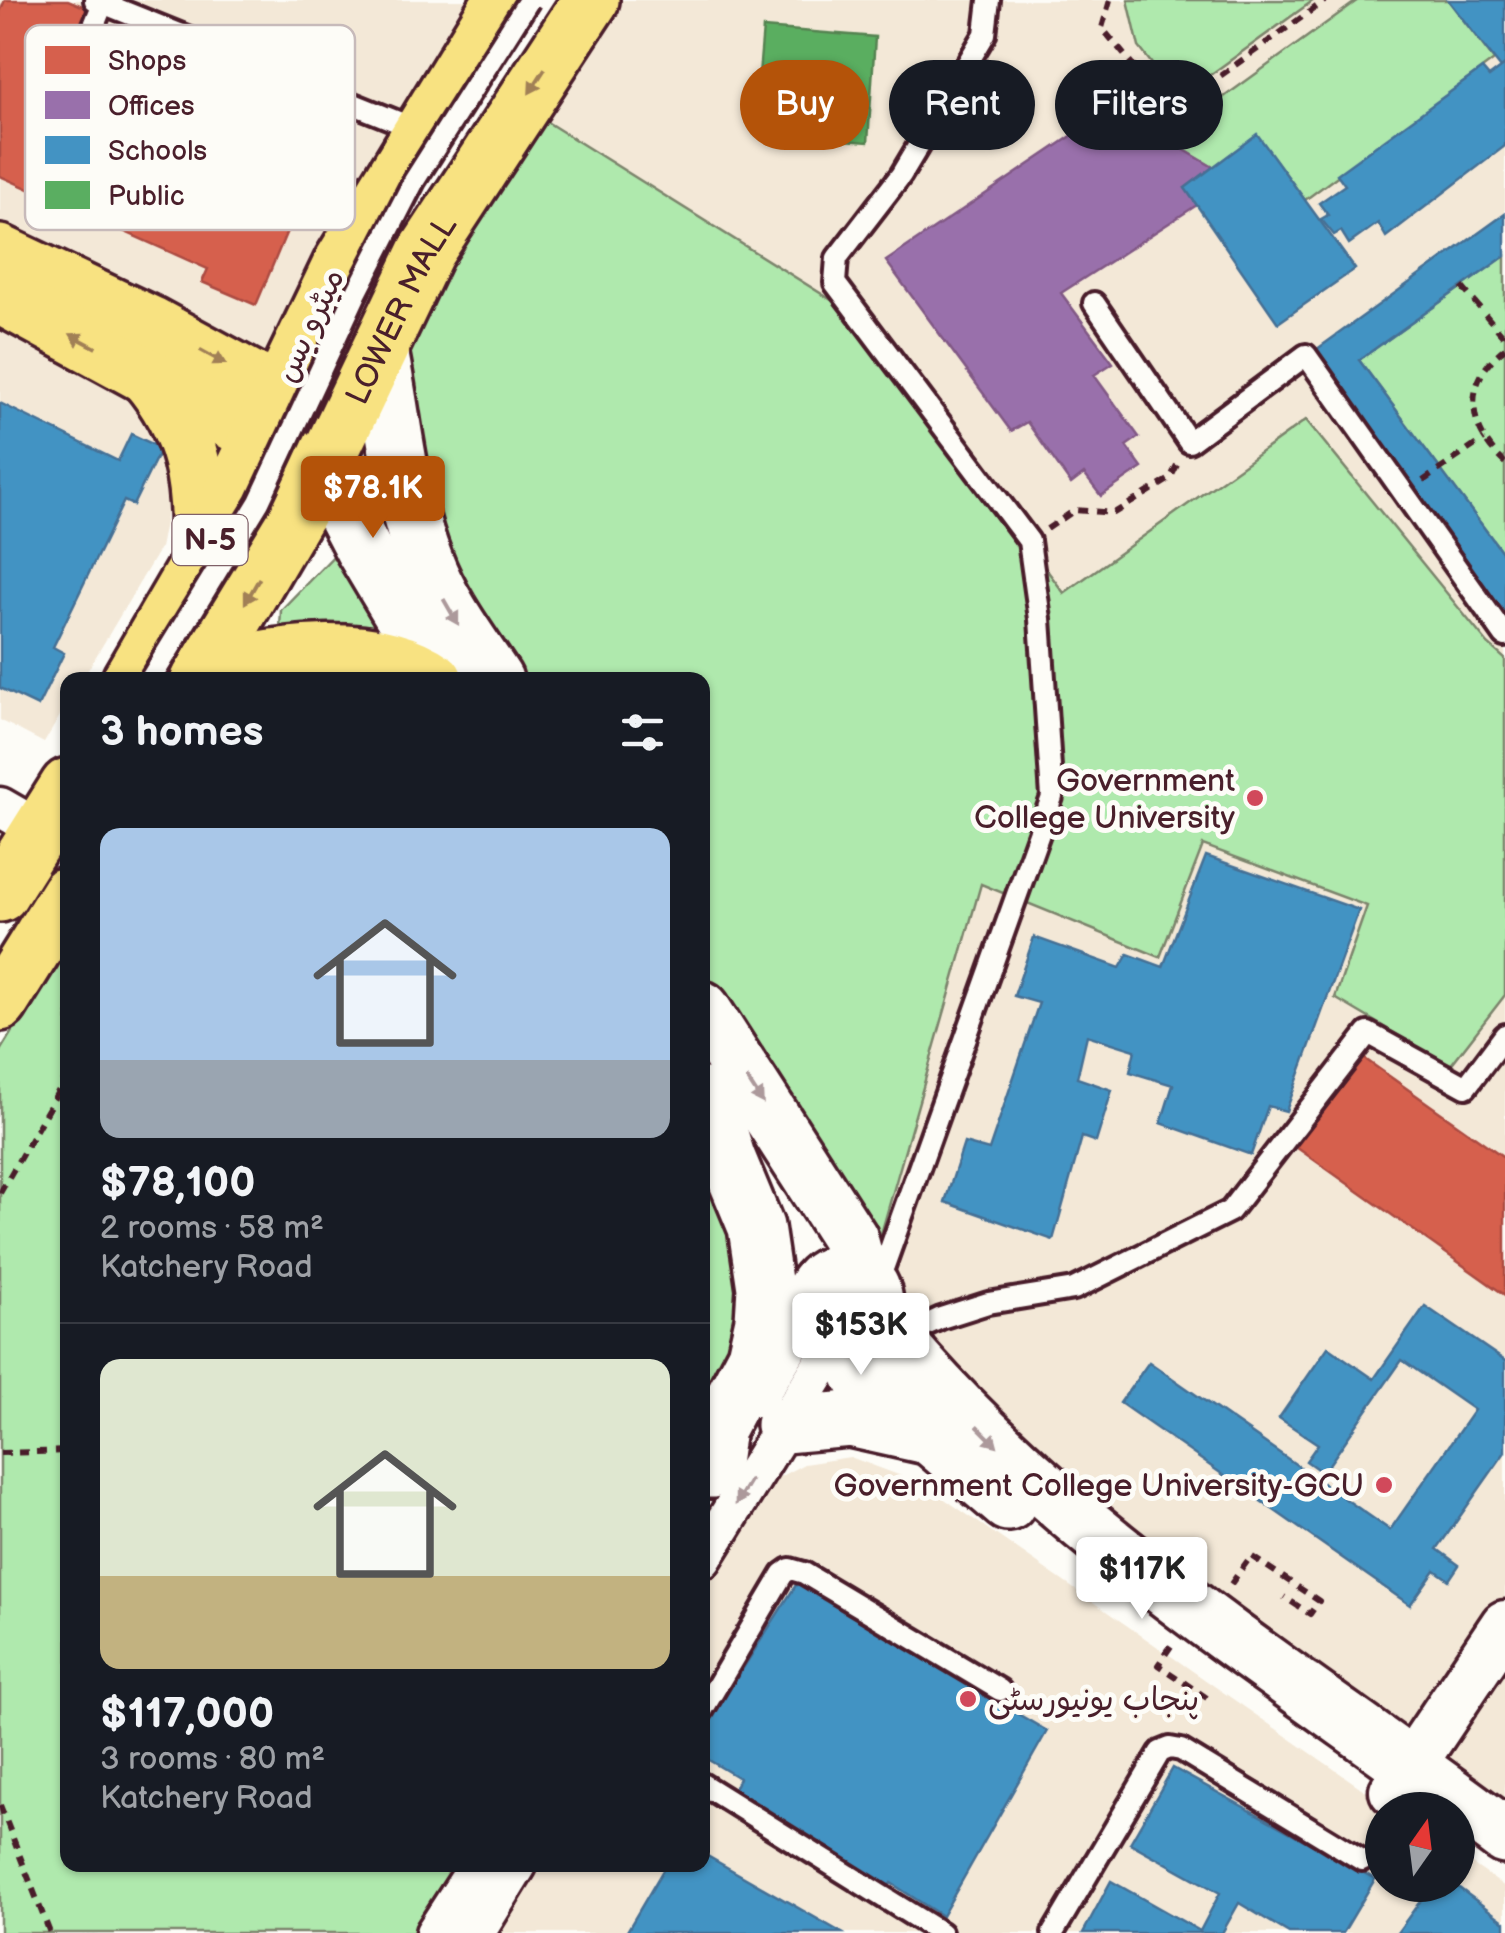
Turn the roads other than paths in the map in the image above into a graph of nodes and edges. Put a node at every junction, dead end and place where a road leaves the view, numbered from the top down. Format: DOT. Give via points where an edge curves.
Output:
graph roads {
  1 [pos="502,0"];
  2 [pos="529,0"];
  3 [pos="591,0"];
  4 [pos="990,0"];
  5 [pos="99,2"];
  6 [pos="156,25"];
  7 [pos="355,105"];
  8 [pos="421,132"];
  9 [pos="0,253"];
  10 [pos="0,296"];
  11 [pos="1094,303"];
  12 [pos="380,350"];
  13 [pos="146,374"];
  14 [pos="268,416"];
  15 [pos="322,470"];
  16 [pos="197,566"];
  17 [pos="1505,636"];
  18 [pos="135,672"];
  19 [pos="187,672"];
  20 [pos="188,672"];
  21 [pos="205,672"];
  22 [pos="424,672"];
  23 [pos="433,672"];
  24 [pos="490,672"];
  25 [pos="44,809"];
  26 [pos="5,902"];
  27 [pos="60,907"];
  28 [pos="0,1003"];
  29 [pos="710,1021"];
  30 [pos="1505,1035"];
  31 [pos="710,1099"];
  32 [pos="710,1107"];
  33 [pos="852,1309"];
  34 [pos="784,1426"];
  35 [pos="930,1438"];
  36 [pos="710,1462"];
  37 [pos="710,1474"];
  38 [pos="710,1546"];
  39 [pos="1505,1625"];
  40 [pos="1000,1690"];
  41 [pos="710,1697"];
  42 [pos="1408,1788"];
  43 [pos="710,1789"];
  44 [pos="1505,1836"];
  45 [pos="1475,1851"];
  46 [pos="1362,1860"];
  47 [pos="474,1872"];
  48 [pos="513,1872"];
  49 [pos="1505,1874"];
  50 [pos="435,1933"];
  51 [pos="475,1933"];
  52 [pos="942,1933"];
  53 [pos="1053,1933"];
  1 -- 8 [label="main road, N-5"];
  2 -- 19 [label="lane, میٹرو بس, bridge" via="414,181 356,294"];
  3 -- 12 [label="main road, LOWER MALL / N-5, one-way" via="426,252"];
  4 -- 33 [label="lane" via="985,34 901,175 837,258 835,283 1029,541 1052,797 884,1266"];
  5 -- 6 [label="lane"];
  7 -- 8 [label="lane"];
  8 -- 14 [label="main road, N-5" via="342,262"];
  9 -- 14 [label="main road, one-way" via="150,324"];
  13 -- 10 [label="main road, one-way"];
  11 -- 17 [label="lane" via="1189,442 1306,355"];
  12 -- 15 [label="main road, LOWER MALL / N-5"];
  12 -- 24 [label="main road, one-way" via="406,496 426,564"];
  13 -- 14 [label="main road"];
  13 -- 16 [label="main road" via="177,420 198,482"];
  14 -- 15 [label="main road"];
  14 -- 16 [label="main road, N-5"];
  15 -- 20 [label="main road, LOWER MALL / N-5, one-way"];
  15 -- 23 [label="main road"];
  16 -- 18 [label="main road, N-5"];
  21 -- 22 [label="main road" via="335,653"];
  25 -- 26 [label="main road"];
  27 -- 28 [label="main road"];
  29 -- 33 [label="main road, one-way" via="850,1239 858,1261"];
  30 -- 33 [label="lane" via="1466,1087 1368,1033 1230,1211 1074,1289 942,1318"];
  31 -- 33 [label="main road"];
  32 -- 36 [label="main road" via="756,1227 765,1288 755,1356 717,1428"];
  33 -- 34 [label="street"];
  33 -- 35 [label="main road" via="861,1378"];
  33 -- 37 [label="street"];
  33 -- 42 [label="main road, one-way" via="1047,1494 1237,1640"];
  34 -- 35 [label="main road" via="850,1419"];
  34 -- 38 [label="street, one-way"];
  35 -- 42 [label="main road" via="1025,1517"];
  39 -- 42 [label="street"];
  40 -- 41 [label="lane" via="790,1570"];
  42 -- 44 [label="main road"];
  43 -- 52 [label="lane"];
  45 -- 49 [label="main road"];
  46 -- 53 [label="lane" via="1170,1748 1160,1752"];
  47 -- 50 [label="street"];
  48 -- 51 [label="street"];
}
